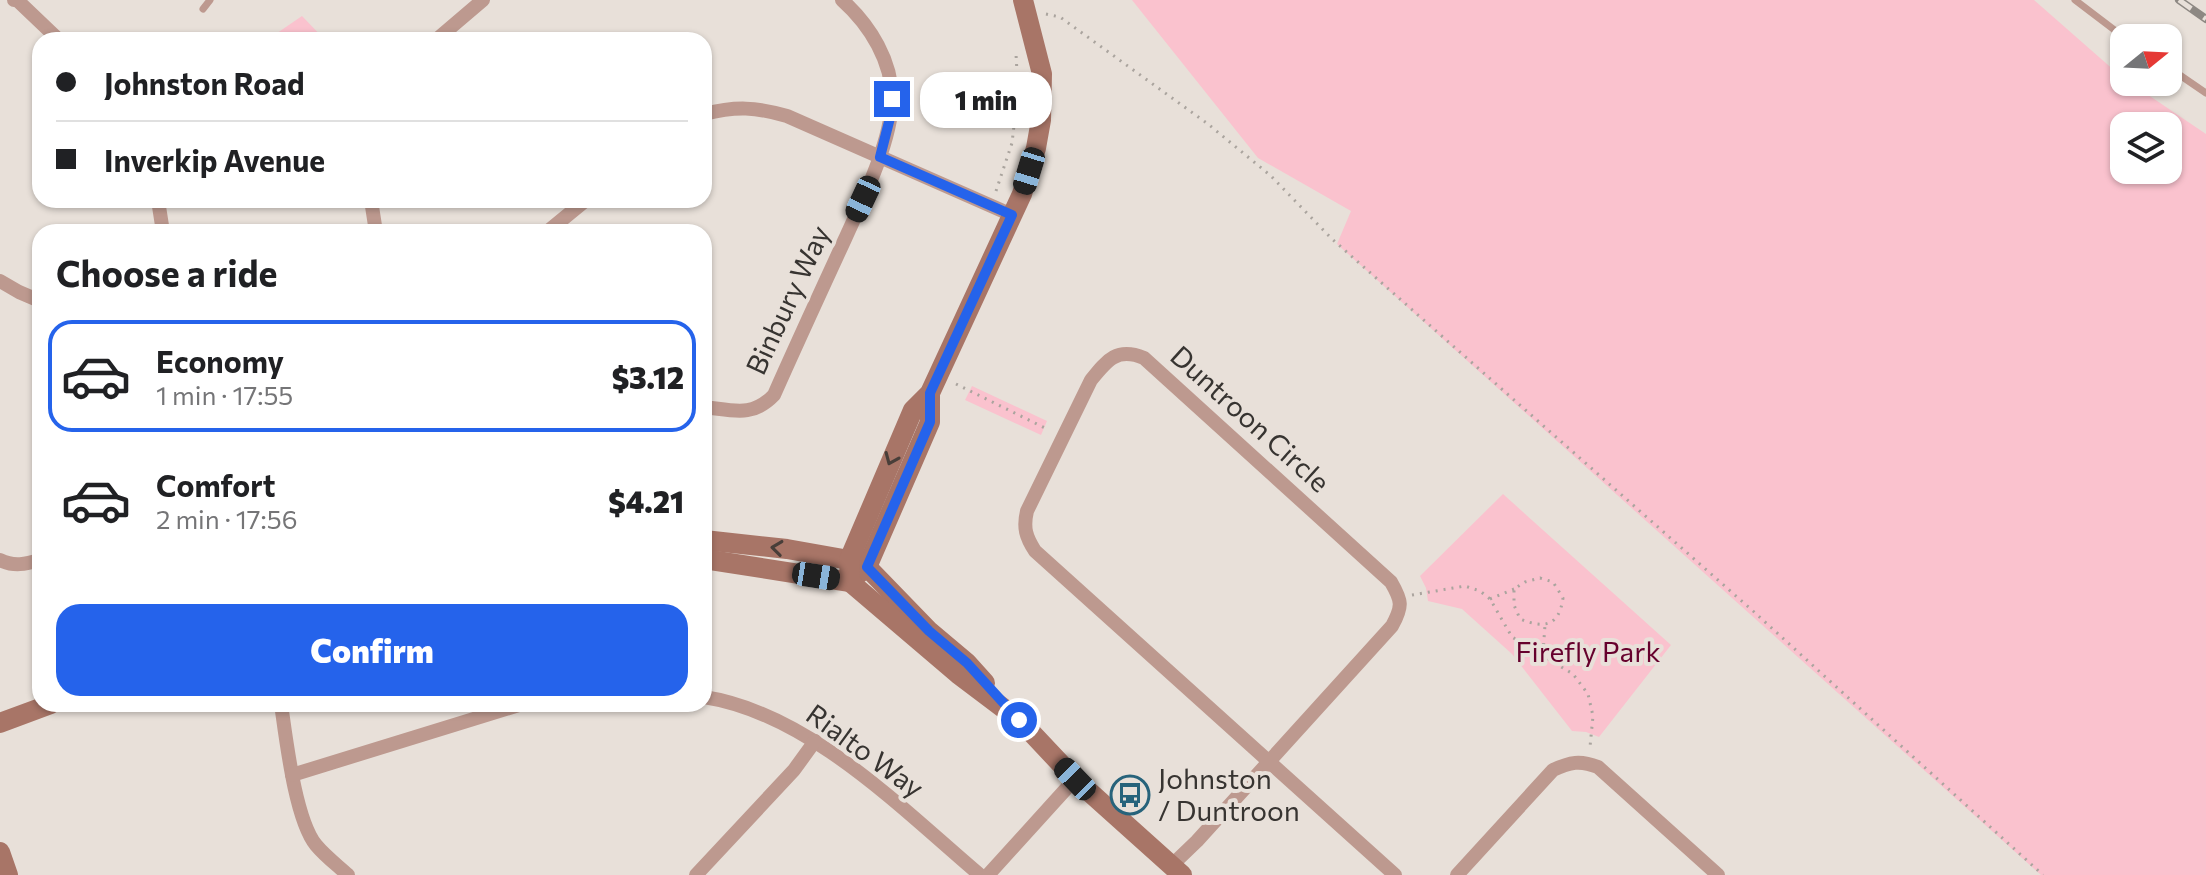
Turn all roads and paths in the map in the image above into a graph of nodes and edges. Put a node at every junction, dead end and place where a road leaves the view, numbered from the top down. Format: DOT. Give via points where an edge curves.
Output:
graph roads {
  1 [pos="14,0"];
  2 [pos="210,0"];
  3 [pos="483,0"];
  4 [pos="842,0"];
  5 [pos="2075,0"];
  6 [pos="1025,5"];
  7 [pos="203,9"];
  8 [pos="2110,27"];
  9 [pos="51,32"];
  10 [pos="445,32"];
  11 [pos="1016,47"];
  12 [pos="2182,77"];
  13 [pos="2206,93"];
  14 [pos="712,113"];
  15 [pos="880,157"];
  16 [pos="990,206"];
  17 [pos="576,208"];
  18 [pos="1012,215"];
  19 [pos="557,224"];
  20 [pos="0,281"];
  21 [pos="32,298"];
  22 [pos="934,384"];
  23 [pos="712,408"];
  24 [pos="1063,437"];
  25 [pos="712,541"];
  26 [pos="0,560"];
  27 [pos="712,560"];
  28 [pos="32,562"];
  29 [pos="858,563"];
  30 [pos="850,582"];
  31 [pos="1514,589"];
  32 [pos="1401,599"];
  33 [pos="1490,599"];
  34 [pos="1545,625"];
  35 [pos="1543,654"];
  36 [pos="712,698"];
  37 [pos="32,711"];
  38 [pos="282,712"];
  39 [pos="496,712"];
  40 [pos="1019,720"];
  41 [pos="0,723"];
  42 [pos="815,741"];
  43 [pos="1268,761"];
  44 [pos="1583,762"];
  45 [pos="292,775"];
  46 [pos="1075,779"];
  47 [pos="0,852"];
  48 [pos="1177,870"];
  49 [pos="8,875"];
  50 [pos="348,875"];
  51 [pos="696,875"];
  52 [pos="980,875"];
  53 [pos="988,875"];
  54 [pos="1395,875"];
  55 [pos="1457,875"];
  56 [pos="1718,875"];
  57 [pos="2043,875"];
  1 -- 9 [label="street"];
  2 -- 7 [label="lane"];
  3 -- 10 [label="street"];
  4 -- 15 [label="street, Binbury Way" via="874,38 889,78 891,114"];
  5 -- 8 [label="lane"];
  6 -- 18 [label="street" via="1042,74 1041,120"];
  6 -- 57 [label="path" via="1060,17 1271,176 1332,239"];
  11 -- 16 [label="path" via="1012,143"];
  12 -- 13 [label="lane"];
  14 -- 15 [label="street" via="743,107 765,110"];
  15 -- 16 [label="street"];
  15 -- 23 [label="street, Binbury Way" via="774,395 762,408"];
  16 -- 18 [label="street"];
  17 -- 19 [label="street"];
  18 -- 22 [label="street"];
  20 -- 21 [label="street"];
  22 -- 24 [label="path"];
  22 -- 29 [label="street" via="913,410"];
  24 -- 32 [label="street, Duntroon Circle" via="1105,363 1116,356 1144,358 1391,582"];
  24 -- 43 [label="street, Duntroon Circle" via="1024,523 1035,551"];
  29 -- 25 [label="street, one-way"];
  26 -- 28 [label="street"];
  27 -- 30 [label="street"];
  29 -- 30 [label="street"];
  29 -- 40 [label="street" via="967,663"];
  30 -- 40 [label="street"];
  31 -- 33 [label="path"];
  31 -- 34 [label="path" via="1520,619"];
  31 -- 34 [label="path" via="1540,578 1553,582 1563,598 1555,620"];
  32 -- 33 [label="path" via="1465,586"];
  32 -- 43 [label="street" via="1392,626"];
  33 -- 35 [label="path" via="1512,637"];
  34 -- 35 [label="path"];
  35 -- 44 [label="path" via="1573,674 1588,694 1593,716"];
  36 -- 42 [label="street, Rialto Way"];
  37 -- 41 [label="street"];
  38 -- 45 [label="street"];
  39 -- 45 [label="street"];
  40 -- 46 [label="street"];
  42 -- 51 [label="street"];
  42 -- 52 [label="street, Rialto Way"];
  43 -- 48 [label="street"];
  43 -- 54 [label="street, Duntroon Circle"];
  44 -- 55 [label="street" via="1553,770"];
  44 -- 56 [label="street" via="1598,767"];
  45 -- 50 [label="street" via="314,843"];
  46 -- 48 [label="street"];
  46 -- 53 [label="street"];
  47 -- 49 [label="street"];
}
